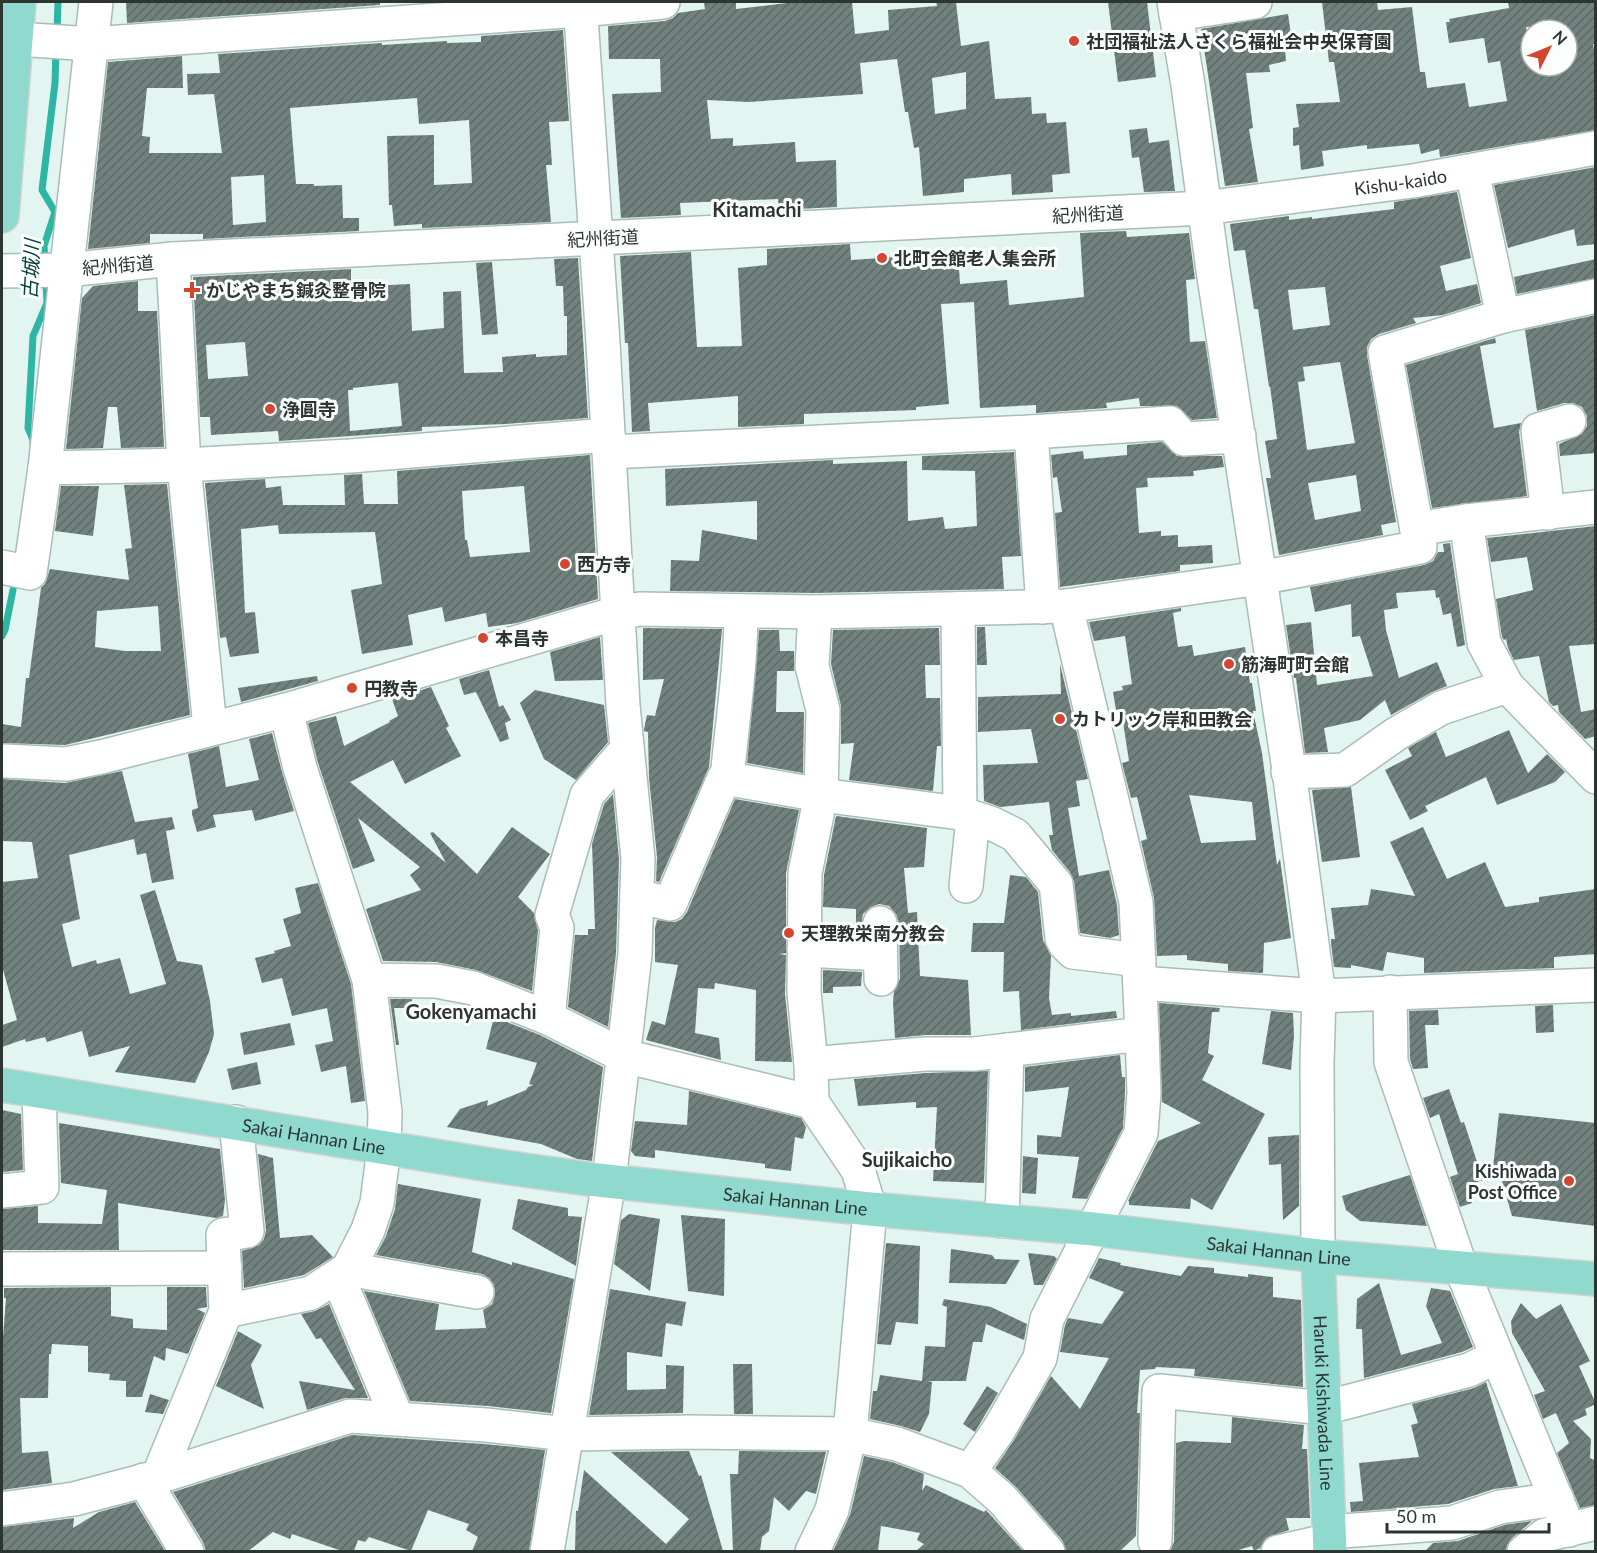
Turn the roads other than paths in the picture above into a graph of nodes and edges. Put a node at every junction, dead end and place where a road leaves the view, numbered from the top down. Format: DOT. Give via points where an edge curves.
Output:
graph roads {
  1 [pos="19,2"];
  2 [pos="96,2"];
  3 [pos="663,2"];
  4 [pos="1255,2"];
  5 [pos="580,6"];
  6 [pos="1175,8"];
  7 [pos="306,15"];
  8 [pos="56,42"];
  9 [pos="1596,148"];
  10 [pos="1472,171"];
  11 [pos="1204,208"];
  12 [pos="2,216"];
  13 [pos="596,239"];
  14 [pos="173,259"];
  15 [pos="52,270"];
  16 [pos="2,271"];
  17 [pos="1596,296"];
  18 [pos="1503,316"];
  19 [pos="1569,421"];
  20 [pos="1031,432"];
  21 [pos="1239,436"];
  22 [pos="608,444"];
  23 [pos="184,465"];
  24 [pos="45,468"];
  25 [pos="1596,507"];
  26 [pos="1548,513"];
  27 [pos="1466,521"];
  28 [pos="1417,529"];
  29 [pos="16,570"];
  30 [pos="1260,578"];
  31 [pos="1055,606"];
  32 [pos="958,609"];
  33 [pos="741,611"];
  34 [pos="815,612"];
  35 [pos="617,613"];
  36 [pos="1507,686"];
  37 [pos="286,710"];
  38 [pos="210,728"];
  39 [pos="627,749"];
  40 [pos="5,761"];
  41 [pos="1288,772"];
  42 [pos="1596,777"];
  43 [pos="727,779"];
  44 [pos="820,795"];
  45 [pos="967,816"];
  46 [pos="966,886"];
  47 [pos="637,896"];
  48 [pos="804,950"];
  49 [pos="881,952"];
  50 [pos="1140,971"];
  51 [pos="369,980"];
  52 [pos="1596,985"];
  53 [pos="1390,992"];
  54 [pos="1319,996"];
  55 [pos="548,1018"];
  56 [pos="1143,1034"];
  57 [pos="1007,1050"];
  58 [pos="624,1056"];
  59 [pos="811,1064"];
  60 [pos="2,1085"];
  61 [pos="39,1092"];
  62 [pos="812,1102"];
  63 [pos="236,1122"];
  64 [pos="384,1148"];
  65 [pos="609,1181"];
  66 [pos="2,1191"];
  67 [pos="870,1209"];
  68 [pos="1002,1221"];
  69 [pos="1093,1229"];
  70 [pos="1318,1256"];
  71 [pos="225,1268"];
  72 [pos="1461,1268"];
  73 [pos="2,1269"];
  74 [pos="343,1273"];
  75 [pos="1596,1279"];
  76 [pos="477,1292"];
  77 [pos="226,1311"];
  78 [pos="1497,1356"];
  79 [pos="1324,1408"];
  80 [pos="397,1418"];
  81 [pos="567,1434"];
  82 [pos="850,1434"];
  83 [pos="970,1471"];
  84 [pos="151,1478"];
  85 [pos="1557,1499"];
  86 [pos="2,1509"];
  87 [pos="1582,1526"];
  88 [pos="1155,1541"];
  89 [pos="1330,1541"];
  90 [pos="187,1551"];
  91 [pos="547,1551"];
  92 [pos="812,1551"];
  93 [pos="1048,1551"];
  94 [pos="1278,1551"];
  95 [pos="1524,1551"];
  1 -- 8 [label="main road"];
  2 -- 8 [label="street"];
  3 -- 5 [label="street"];
  4 -- 6 [label="street"];
  5 -- 7 [label="street"];
  5 -- 13 [label="street"];
  6 -- 11 [label="street"];
  7 -- 8 [label="street"];
  8 -- 12 [label="main road"];
  8 -- 15 [label="street"];
  9 -- 10 [label="street, Kishu-kaido"];
  10 -- 11 [label="street, Kishu-kaido"];
  10 -- 18 [label="street"];
  11 -- 13 [label="street, 紀州街道"];
  11 -- 21 [label="street"];
  13 -- 14 [label="street, 紀州街道"];
  13 -- 22 [label="street"];
  14 -- 15 [label="street, 紀州街道"];
  14 -- 23 [label="street"];
  15 -- 16 [label="street, 紀州街道"];
  15 -- 24 [label="street"];
  17 -- 18 [label="street"];
  18 -- 28 [label="street" via="1385,352"];
  19 -- 26 [label="street" via="1538,430"];
  20 -- 21 [label="street" via="1170,423 1184,439"];
  20 -- 22 [label="street"];
  20 -- 31 [label="street"];
  21 -- 30 [label="street"];
  22 -- 23 [label="street"];
  22 -- 35 [label="street"];
  23 -- 24 [label="street"];
  23 -- 38 [label="street"];
  24 -- 29 [label="street"];
  25 -- 26 [label="street"];
  26 -- 27 [label="street"];
  27 -- 28 [label="street"];
  27 -- 36 [label="street" via="1484,642"];
  28 -- 30 [label="street" via="1420,547"];
  30 -- 31 [label="street"];
  30 -- 41 [label="street"];
  31 -- 32 [label="street"];
  31 -- 50 [label="street" via="1136,902"];
  32 -- 34 [label="street"];
  32 -- 45 [label="street"];
  33 -- 34 [label="street"];
  33 -- 35 [label="street" via="640,609"];
  33 -- 43 [label="street" via="741,655"];
  34 -- 44 [label="street" via="812,666 823,710"];
  35 -- 37 [label="street"];
  35 -- 39 [label="street"];
  36 -- 41 [label="street" via="1441,708 1345,770"];
  36 -- 42 [label="street"];
  37 -- 38 [label="street"];
  37 -- 51 [label="street" via="300,768"];
  38 -- 40 [label="street" via="66,764"];
  39 -- 47 [label="street" via="638,859"];
  39 -- 55 [label="street" via="588,795 552,915 557,928"];
  41 -- 54 [label="street"];
  43 -- 44 [label="street"];
  43 -- 47 [label="street" via="724,778 670,904"];
  44 -- 45 [label="street"];
  44 -- 48 [label="street" via="805,873"];
  45 -- 46 [label="street"];
  45 -- 50 [label="street" via="1015,835 1056,884 1062,938 1073,952"];
  47 -- 58 [label="street"];
  48 -- 49 [label="street"];
  48 -- 59 [label="street"];
  50 -- 54 [label="street"];
  50 -- 56 [label="street"];
  51 -- 55 [label="street" via="436,981 473,988"];
  51 -- 64 [label="street" via="385,1112"];
  52 -- 53 [label="street"];
  53 -- 54 [label="street"];
  53 -- 72 [label="street" via="1391,1062"];
  54 -- 70 [label="street"];
  55 -- 58 [label="street"];
  56 -- 57 [label="street"];
  56 -- 69 [label="street" via="1141,1132"];
  57 -- 59 [label="street"];
  57 -- 68 [label="street"];
  58 -- 62 [label="street"];
  58 -- 65 [label="street"];
  59 -- 62 [label="street"];
  60 -- 61 [label="main road, Sakai Hannan Line"];
  61 -- 63 [label="main road, Sakai Hannan Line"];
  61 -- 66 [label="street" via="42,1187"];
  62 -- 67 [label="street" via="858,1170"];
  63 -- 64 [label="main road, Sakai Hannan Line"];
  63 -- 71 [label="street" via="247,1231 224,1235"];
  64 -- 65 [label="main road, Sakai Hannan Line"];
  64 -- 74 [label="street" via="377,1203 368,1230"];
  65 -- 67 [label="main road, Sakai Hannan Line"];
  65 -- 81 [label="street"];
  67 -- 68 [label="main road, Sakai Hannan Line"];
  67 -- 82 [label="street"];
  68 -- 69 [label="main road, Sakai Hannan Line"];
  69 -- 70 [label="main road, Sakai Hannan Line"];
  69 -- 83 [label="street" via="1047,1319 1040,1359"];
  70 -- 72 [label="main road, Sakai Hannan Line"];
  70 -- 79 [label="main road, Haruki Kishiwada Line"];
  71 -- 73 [label="street"];
  71 -- 77 [label="street"];
  72 -- 75 [label="main road, Sakai Hannan Line"];
  72 -- 78 [label="street"];
  74 -- 76 [label="street"];
  74 -- 77 [label="street" via="311,1293"];
  74 -- 80 [label="street"];
  77 -- 84 [label="street"];
  78 -- 79 [label="street" via="1469,1370"];
  78 -- 85 [label="street"];
  79 -- 88 [label="street" via="1159,1391"];
  79 -- 89 [label="main road, Haruki Kishiwada Line"];
  80 -- 81 [label="street"];
  80 -- 84 [label="street" via="350,1416"];
  81 -- 82 [label="street"];
  81 -- 91 [label="street"];
  82 -- 83 [label="street" via="897,1444"];
  82 -- 92 [label="street" via="832,1510"];
  83 -- 93 [label="street" via="1002,1499"];
  84 -- 86 [label="street" via="74,1499"];
  84 -- 90 [label="street"];
  85 -- 87 [label="street"];
  85 -- 89 [label="street" via="1500,1507 1452,1523"];
  87 -- 95 [label="street" via="1545,1535"];
  89 -- 94 [label="street"];
}
